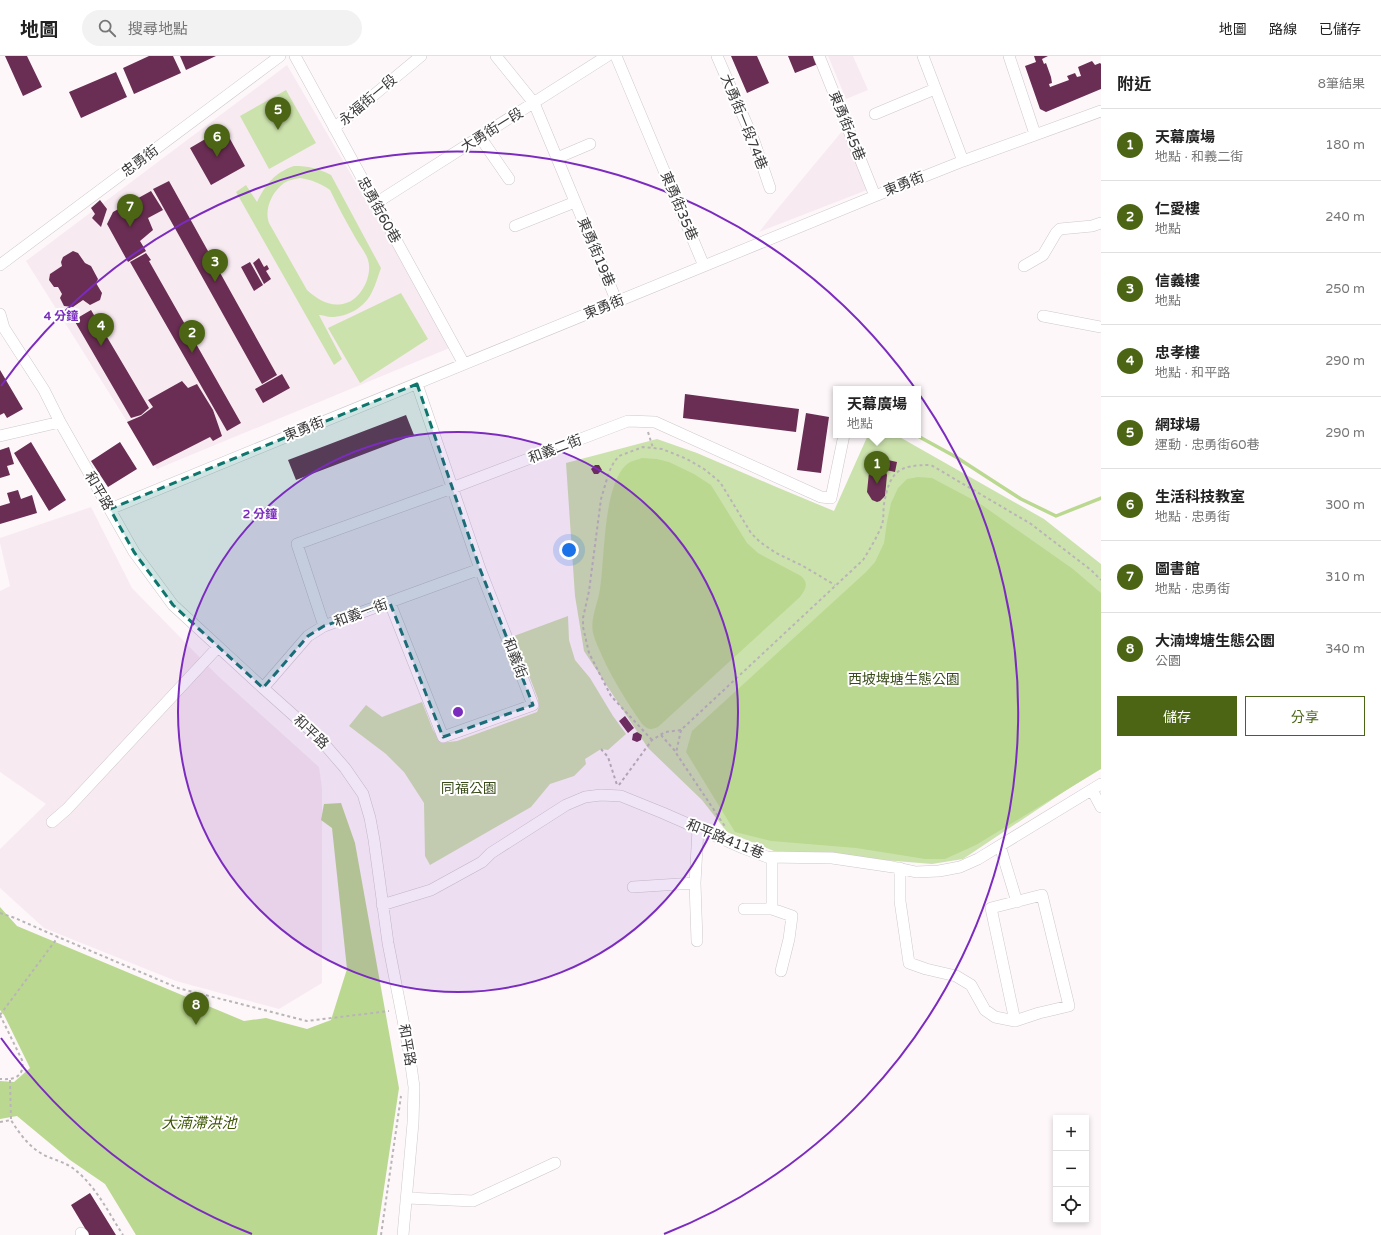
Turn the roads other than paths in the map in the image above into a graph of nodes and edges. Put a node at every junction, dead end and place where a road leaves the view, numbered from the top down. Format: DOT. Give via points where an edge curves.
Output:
graph roads {
  1 [pos="280,56"];
  2 [pos="295,56"];
  3 [pos="421,56"];
  4 [pos="496,56"];
  5 [pos="608,56"];
  6 [pos="616,56"];
  7 [pos="717,56"];
  8 [pos="819,56"];
  9 [pos="922,56"];
  10 [pos="1009,56"];
  11 [pos="935,89"];
  12 [pos="534,103"];
  13 [pos="1101,111"];
  14 [pos="875,114"];
  15 [pos="334,128"];
  16 [pos="1035,134"];
  17 [pos="480,137"];
  18 [pos="590,144"];
  19 [pos="557,158"];
  20 [pos="963,161"];
  21 [pos="508,179"];
  22 [pos="770,188"];
  23 [pos="876,196"];
  24 [pos="575,202"];
  25 [pos="376,203"];
  26 [pos="1101,223"];
  27 [pos="515,226"];
  28 [pos="0,266"];
  29 [pos="704,266"];
  30 [pos="1024,266"];
  31 [pos="617,302"];
  32 [pos="0,314"];
  33 [pos="1043,316"];
  34 [pos="1101,327"];
  35 [pos="464,364"];
  36 [pos="417,384"];
  37 [pos="60,422"];
  38 [pos="0,436"];
  39 [pos="843,438"];
  40 [pos="452,488"];
  41 [pos="110,509"];
  42 [pos="480,569"];
  43 [pos="390,603"];
  44 [pos="324,626"];
  45 [pos="218,647"];
  46 [pos="263,688"];
  47 [pos="1097,787"];
  48 [pos="1101,807"];
  49 [pos="52,822"];
  50 [pos="698,829"];
  51 [pos="1000,846"];
  52 [pos="772,857"];
  53 [pos="900,868"];
  54 [pos="695,883"];
  55 [pos="633,887"];
  56 [pos="1017,902"];
  57 [pos="382,905"];
  58 [pos="744,909"];
  59 [pos="772,909"];
  60 [pos="697,941"];
  61 [pos="781,971"];
  62 [pos="1015,1021"];
  63 [pos="555,1163"];
  64 [pos="407,1198"];
  65 [pos="404,1235"];
  1 -- 28 [label="street, 忠勇街"];
  2 -- 15 [label="street, 忠勇街60巷"];
  3 -- 15 [label="street, 永福街一段"];
  4 -- 12 [label="street, 東勇街19巷"];
  5 -- 12 [label="street, 大勇街一段"];
  6 -- 29 [label="street, 東勇街35巷"];
  7 -- 22 [label="street, 大勇街一段74巷" via="754,141"];
  8 -- 23 [label="street, 東勇街45巷"];
  9 -- 11 [label="street"];
  10 -- 16 [label="street"];
  11 -- 14 [label="street"];
  11 -- 20 [label="street"];
  12 -- 17 [label="street, 大勇街一段"];
  12 -- 19 [label="street, 東勇街19巷"];
  13 -- 16 [label="street, 東勇街"];
  15 -- 25 [label="street, 忠勇街60巷"];
  16 -- 20 [label="street, 東勇街"];
  17 -- 21 [label="street"];
  17 -- 25 [label="street, 大勇街一段"];
  18 -- 19 [label="street"];
  19 -- 24 [label="street, 東勇街19巷"];
  20 -- 23 [label="street, 東勇街"];
  23 -- 29 [label="street, 東勇街"];
  24 -- 27 [label="street"];
  24 -- 31 [label="street, 東勇街19巷"];
  25 -- 35 [label="street, 忠勇街60巷"];
  26 -- 30 [label="street" via="1060,229 1043,255"];
  29 -- 31 [label="street, 東勇街"];
  31 -- 35 [label="street, 東勇街"];
  32 -- 37 [label="street, 和平路" via="4,328 44,390"];
  33 -- 34 [label="street"];
  35 -- 36 [label="street, 東勇街"];
  36 -- 40 [label="street, 和義街"];
  36 -- 41 [label="street, 東勇街"];
  37 -- 38 [label="street"];
  37 -- 41 [label="street, 和平路"];
  39 -- 40 [label="street, 和義二街" via="831,498 820,497 662,425 645,421 628,421"];
  40 -- 42 [label="street, 和義街"];
  40 -- 44 [label="street, 和義二街" via="297,544"];
  41 -- 45 [label="street, 和平路" via="134,552 172,605"];
  42 -- 43 [label="street, 和義一街"];
  42 -- 43 [label="street, 和義街" via="533,705 443,738"];
  43 -- 44 [label="street, 和義一街"];
  44 -- 46 [label="street, 和義一街" via="308,636"];
  45 -- 46 [label="street, 和平路"];
  45 -- 49 [label="street" via="68,809"];
  46 -- 57 [label="street, 和平路" via="320,738 363,794 374,840"];
  47 -- 48 [label="street"];
  47 -- 51 [label="street, 和平路411巷"];
  50 -- 52 [label="street, 和平路411巷"];
  50 -- 54 [label="street"];
  50 -- 57 [label="street, 和平路411巷" via="621,796 585,797 566,805 491,853 482,862 431,890"];
  51 -- 53 [label="street, 和平路411巷" via="978,859 939,871 916,872"];
  51 -- 56 [label="street"];
  52 -- 53 [label="street, 和平路411巷" via="832,858"];
  52 -- 59 [label="street"];
  53 -- 62 [label="street" via="900,901 909,963 956,976 971,985 985,1010 995,1017"];
  54 -- 55 [label="street"];
  54 -- 60 [label="street"];
  56 -- 62 [label="street" via="991,908"];
  56 -- 62 [label="street" via="1042,895 1069,1006"];
  57 -- 64 [label="street, 和平路" via="414,1087"];
  58 -- 59 [label="street"];
  59 -- 61 [label="street" via="792,916"];
  63 -- 64 [label="street" via="472,1200"];
  64 -- 65 [label="street, 和平路"];
}
